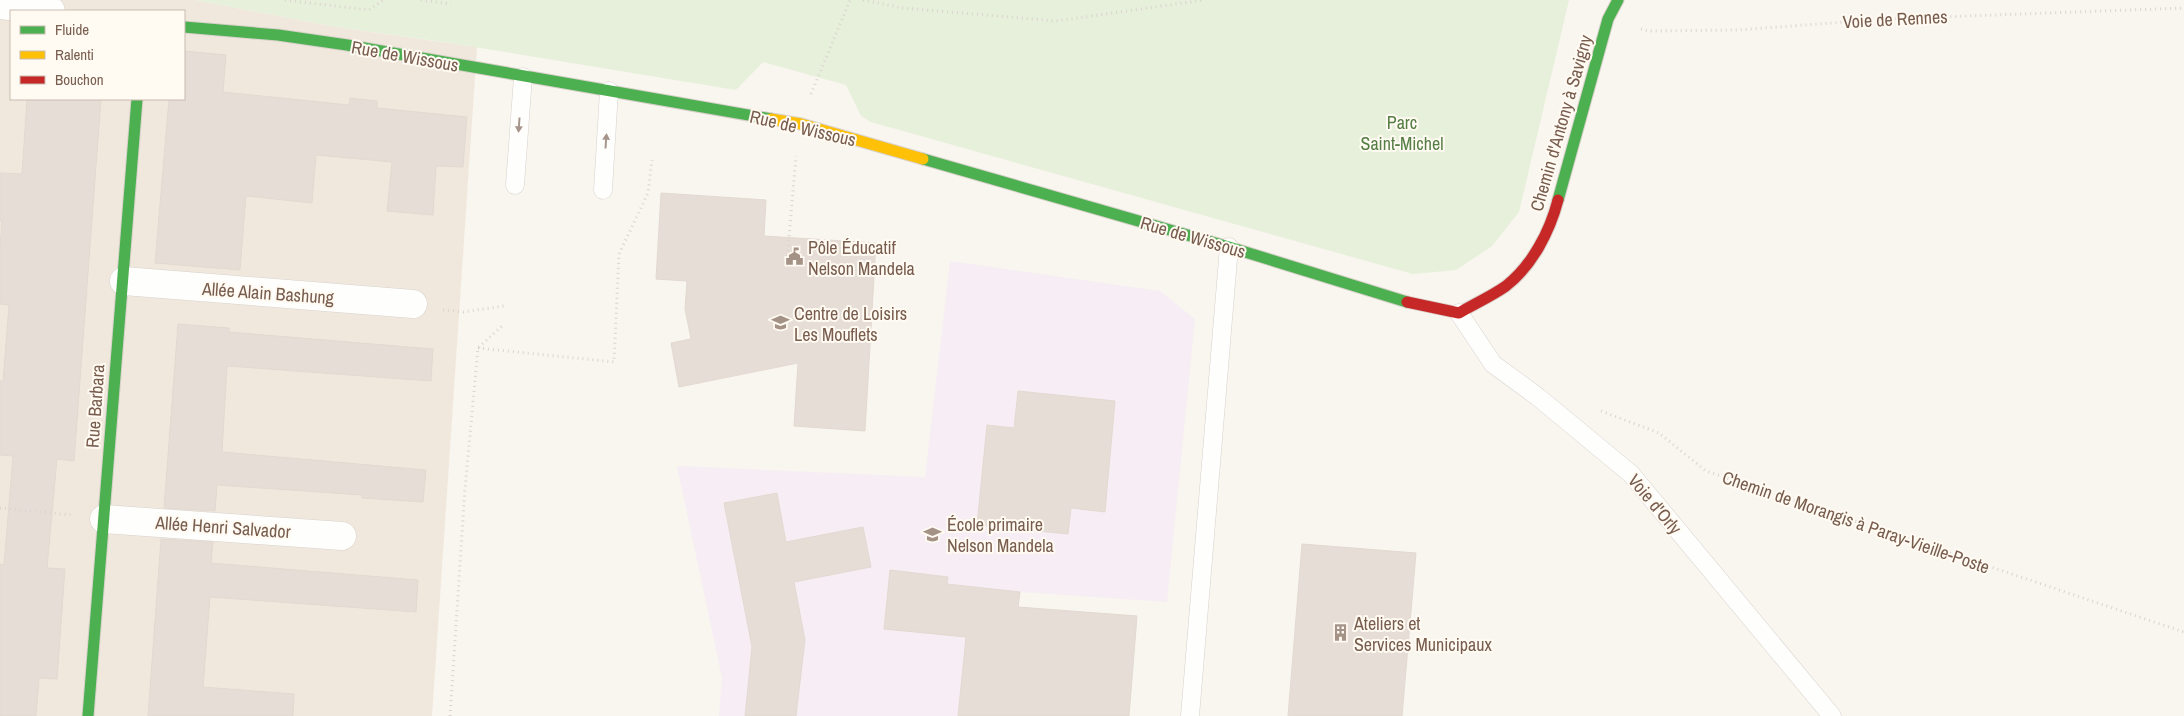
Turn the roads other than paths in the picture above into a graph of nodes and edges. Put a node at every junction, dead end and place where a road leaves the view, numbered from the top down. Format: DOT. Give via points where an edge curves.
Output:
graph roads {
  1 [pos="1618,0"];
  2 [pos="0,5"];
  3 [pos="42,10"];
  4 [pos="185,27"];
  5 [pos="523,77"];
  6 [pos="609,91"];
  7 [pos="137,100"];
  8 [pos="515,184"];
  9 [pos="603,190"];
  10 [pos="1229,247"];
  11 [pos="124,281"];
  12 [pos="413,304"];
  13 [pos="1459,313"];
  14 [pos="104,518"];
  15 [pos="342,536"];
  16 [pos="88,716"];
  17 [pos="1190,716"];
  18 [pos="1832,716"];
  1 -- 13 [label="street, Chemin d'Antony à Savigny" via="1608,19 1554,215 1534,256 1507,285"];
  2 -- 3 [label="street"];
  4 -- 5 [label="street, Rue de Wissous" via="346,45"];
  5 -- 6 [label="street, Rue de Wissous"];
  5 -- 8 [label="lane, one-way"];
  9 -- 6 [label="lane, one-way"];
  6 -- 10 [label="street, Rue de Wissous" via="801,124"];
  7 -- 11 [label="street, Rue Barbara"];
  10 -- 13 [label="street, Rue de Wissous" via="1406,302"];
  10 -- 17 [label="lane"];
  11 -- 12 [label="street, Allée Alain Bashung"];
  11 -- 14 [label="street, Rue Barbara"];
  13 -- 18 [label="lane, Voie d'Orly" via="1492,364 1631,474"];
  14 -- 15 [label="street, Allée Henri Salvador"];
  14 -- 16 [label="street, Rue Barbara"];
}
